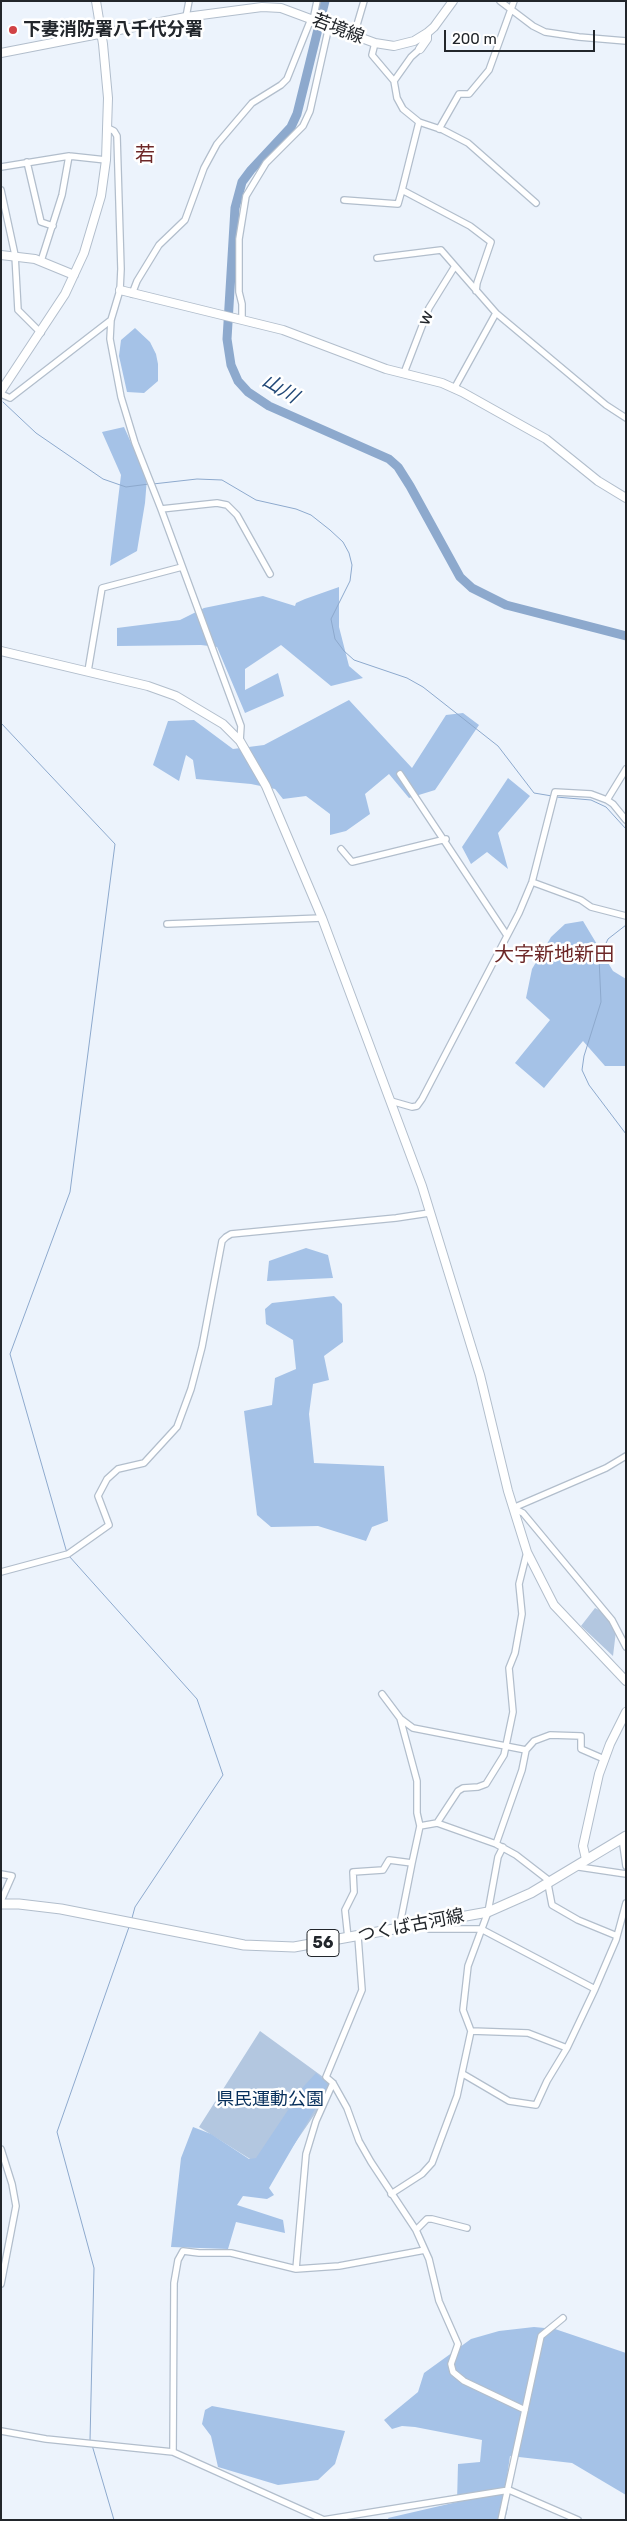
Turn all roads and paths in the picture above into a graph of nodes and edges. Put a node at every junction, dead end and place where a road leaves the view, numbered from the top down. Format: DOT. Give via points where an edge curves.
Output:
graph roads {
  1 [pos="96,1"];
  2 [pos="189,1"];
  3 [pos="316,1"];
  4 [pos="364,1"];
  5 [pos="453,1"];
  6 [pos="500,1"];
  7 [pos="514,1"];
  8 [pos="270,4"];
  9 [pos="511,11"];
  10 [pos="186,17"];
  11 [pos="314,20"];
  12 [pos="327,25"];
  13 [pos="102,33"];
  14 [pos="427,33"];
  15 [pos="354,35"];
  16 [pos="626,41"];
  17 [pos="375,43"];
  18 [pos="420,49"];
  19 [pos="1,52"];
  20 [pos="394,81"];
  21 [pos="419,122"];
  22 [pos="108,128"];
  23 [pos="439,129"];
  24 [pos="69,156"];
  25 [pos="106,160"];
  26 [pos="27,162"];
  27 [pos="1,167"];
  28 [pos="1,190"];
  29 [pos="402,190"];
  30 [pos="344,200"];
  31 [pos="536,203"];
  32 [pos="53,226"];
  33 [pos="1,255"];
  34 [pos="15,255"];
  35 [pos="377,258"];
  36 [pos="41,260"];
  37 [pos="455,266"];
  38 [pos="74,276"];
  39 [pos="120,290"];
  40 [pos="476,292"];
  41 [pos="132,294"];
  42 [pos="496,313"];
  43 [pos="111,320"];
  44 [pos="242,320"];
  45 [pos="41,333"];
  46 [pos="404,373"];
  47 [pos="454,389"];
  48 [pos="1,392"];
  49 [pos="626,418"];
  50 [pos="626,498"];
  51 [pos="161,508"];
  52 [pos="182,566"];
  53 [pos="270,574"];
  54 [pos="1,651"];
  55 [pos="88,672"];
  56 [pos="240,741"];
  57 [pos="626,769"];
  58 [pos="400,774"];
  59 [pos="607,800"];
  60 [pos="626,820"];
  61 [pos="446,839"];
  62 [pos="341,849"];
  63 [pos="532,882"];
  64 [pos="626,916"];
  65 [pos="322,918"];
  66 [pos="167,924"];
  67 [pos="506,934"];
  68 [pos="391,1101"];
  69 [pos="430,1213"];
  70 [pos="626,1456"];
  71 [pos="513,1508"];
  72 [pos="527,1552"];
  73 [pos="1,1572"];
  74 [pos="626,1647"];
  75 [pos="625,1678"];
  76 [pos="382,1694"];
  77 [pos="626,1712"];
  78 [pos="400,1718"];
  79 [pos="507,1747"];
  80 [pos="526,1750"];
  81 [pos="604,1759"];
  82 [pos="437,1823"];
  83 [pos="420,1826"];
  84 [pos="624,1837"];
  85 [pos="496,1844"];
  86 [pos="504,1847"];
  87 [pos="586,1859"];
  88 [pos="412,1863"];
  89 [pos="576,1865"];
  90 [pos="626,1866"];
  91 [pos="1,1874"];
  92 [pos="626,1874"];
  93 [pos="549,1883"];
  94 [pos="1,1903"];
  95 [pos="626,1903"];
  96 [pos="488,1912"];
  97 [pos="423,1925"];
  98 [pos="400,1929"];
  99 [pos="481,1929"];
  100 [pos="617,1936"];
  101 [pos="358,1937"];
  102 [pos="348,1938"];
  103 [pos="595,1989"];
  104 [pos="471,2031"];
  105 [pos="567,2048"];
  106 [pos="463,2074"];
  107 [pos="333,2083"];
  108 [pos="1,2149"];
  109 [pos="391,2194"];
  110 [pos="467,2228"];
  111 [pos="416,2230"];
  112 [pos="424,2250"];
  113 [pos="296,2269"];
  114 [pos="1,2284"];
  115 [pos="563,2318"];
  116 [pos="525,2410"];
  117 [pos="1,2431"];
  118 [pos="173,2452"];
  119 [pos="509,2490"];
  120 [pos="324,2520"];
  121 [pos="501,2520"];
  122 [pos="578,2520"];
  1 -- 13 [label="street"];
  2 -- 10 [label="street"];
  3 -- 11 [label="street"];
  4 -- 15 [label="street"];
  5 -- 14 [label="street, 若境線"];
  6 -- 9 [label="street"];
  7 -- 9 [label="street"];
  8 -- 10 [label="street, 若境線"];
  8 -- 11 [label="street, 若境線"];
  9 -- 16 [label="street" via="533,26 553,34"];
  9 -- 23 [label="street" via="489,70 470,94 459,94"];
  10 -- 13 [label="street, 若境線"];
  11 -- 12 [label="street, 若境線"];
  11 -- 41 [label="street" via="287,79 252,103 217,144 204,168 185,220 159,245"];
  12 -- 15 [label="street, 若境線"];
  12 -- 44 [label="street" via="307,118 266,163 246,196 239,240"];
  13 -- 19 [label="street, 若境線"];
  13 -- 22 [label="street"];
  14 -- 17 [label="street, 若境線" via="401,44"];
  14 -- 18 [label="street"];
  15 -- 17 [label="street, 若境線"];
  17 -- 20 [label="street" via="372,55"];
  18 -- 20 [label="street"];
  20 -- 21 [label="street" via="399,104"];
  21 -- 23 [label="street"];
  21 -- 29 [label="street"];
  22 -- 25 [label="street"];
  22 -- 39 [label="street" via="118,136"];
  23 -- 31 [label="street" via="468,143"];
  24 -- 25 [label="street"];
  24 -- 26 [label="street"];
  24 -- 32 [label="street"];
  25 -- 38 [label="street" via="95,219"];
  26 -- 27 [label="street"];
  26 -- 32 [label="street" via="41,222"];
  28 -- 34 [label="street"];
  29 -- 30 [label="street" via="398,204"];
  29 -- 40 [label="street" via="470,226 491,242"];
  32 -- 36 [label="street"];
  33 -- 34 [label="street"];
  34 -- 36 [label="street"];
  34 -- 45 [label="street" via="18,310"];
  35 -- 37 [label="street" via="441,250"];
  36 -- 38 [label="street"];
  37 -- 40 [label="street"];
  37 -- 46 [label="street, w" via="429,308"];
  38 -- 45 [label="street"];
  39 -- 41 [label="street"];
  39 -- 43 [label="street"];
  40 -- 42 [label="street"];
  41 -- 44 [label="street"];
  42 -- 47 [label="street"];
  42 -- 49 [label="street"];
  43 -- 48 [label="street" via="10,398"];
  43 -- 51 [label="street" via="110,339 121,397"];
  44 -- 46 [label="street" via="283,330"];
  45 -- 48 [label="street"];
  46 -- 47 [label="street"];
  47 -- 50 [label="street" via="546,439 598,481"];
  51 -- 52 [label="street"];
  51 -- 53 [label="street" via="217,503 227,506 237,515"];
  52 -- 55 [label="street" via="102,588"];
  52 -- 56 [label="street" via="241,726"];
  54 -- 55 [label="street"];
  55 -- 56 [label="street" via="176,696 223,724"];
  56 -- 65 [label="street" via="266,786"];
  57 -- 59 [label="street"];
  58 -- 61 [label="street"];
  59 -- 60 [label="street"];
  59 -- 63 [label="street" via="591,794 555,792"];
  61 -- 62 [label="street" via="352,862"];
  61 -- 67 [label="street"];
  63 -- 64 [label="street" via="581,900 591,907"];
  63 -- 67 [label="street"];
  65 -- 66 [label="street"];
  65 -- 68 [label="street"];
  67 -- 68 [label="street" via="417,1106"];
  68 -- 69 [label="street"];
  69 -- 71 [label="street" via="491,1413"];
  69 -- 73 [label="street" via="226,1237 222,1241 202,1347 177,1427 144,1463 118,1469 104,1483 98,1496 109,1525 68,1554"];
  70 -- 71 [label="street" via="606,1468"];
  71 -- 72 [label="street"];
  71 -- 74 [label="street" via="523,1513 612,1620"];
  72 -- 75 [label="street" via="554,1604"];
  72 -- 79 [label="street" via="519,1584 522,1614 510,1668 513,1712"];
  76 -- 78 [label="street"];
  77 -- 81 [label="street"];
  78 -- 79 [label="street" via="412,1728"];
  78 -- 83 [label="street" via="417,1781"];
  79 -- 80 [label="street"];
  79 -- 82 [label="street" via="486,1784 458,1791"];
  80 -- 81 [label="street" via="534,1740 550,1735 575,1734 581,1736 581,1749"];
  80 -- 85 [label="street"];
  81 -- 87 [label="street" via="586,1831 583,1850"];
  82 -- 83 [label="street"];
  82 -- 85 [label="street"];
  83 -- 88 [label="street"];
  84 -- 87 [label="main road, つくば古河線 / 56"];
  84 -- 90 [label="street"];
  85 -- 86 [label="street"];
  86 -- 93 [label="street"];
  86 -- 96 [label="street" via="498,1857"];
  87 -- 89 [label="main road, つくば古河線 / 56"];
  88 -- 98 [label="street"];
  88 -- 102 [label="street" via="389,1860 383,1870 353,1872 354,1892 345,1910"];
  89 -- 92 [label="street"];
  89 -- 93 [label="main road, つくば古河線 / 56"];
  91 -- 94 [label="street" via="12,1876"];
  93 -- 96 [label="main road, つくば古河線 / 56"];
  93 -- 100 [label="street" via="552,1905"];
  94 -- 102 [label="main road, つくば古河線 / 56" via="62,1909 244,1945 294,1947"];
  95 -- 100 [label="street"];
  96 -- 97 [label="main road, つくば古河線 / 56"];
  96 -- 99 [label="street"];
  97 -- 98 [label="main road, つくば古河線 / 56"];
  97 -- 99 [label="street" via="429,1929"];
  98 -- 101 [label="main road, つくば古河線 / 56"];
  99 -- 103 [label="street"];
  99 -- 104 [label="street" via="468,1966 463,1994 463,2010"];
  100 -- 103 [label="street"];
  101 -- 102 [label="main road, つくば古河線 / 56"];
  101 -- 107 [label="street" via="362,1990 326,2077"];
  103 -- 105 [label="street"];
  104 -- 105 [label="street" via="528,2032"];
  104 -- 106 [label="street"];
  105 -- 106 [label="street" via="536,2106 508,2101"];
  106 -- 109 [label="street" via="432,2163 422,2174"];
  107 -- 109 [label="street" via="347,2108 359,2141"];
  107 -- 113 [label="street" via="306,2154"];
  108 -- 114 [label="street" via="16,2206"];
  109 -- 111 [label="street"];
  110 -- 111 [label="street" via="432,2218"];
  111 -- 112 [label="street"];
  112 -- 113 [label="street" via="340,2266"];
  112 -- 116 [label="street" via="439,2302 458,2344 451,2364 454,2375"];
  113 -- 118 [label="street" via="232,2253 182,2251 174,2283"];
  115 -- 116 [label="street" via="541,2336"];
  116 -- 119 [label="street"];
  117 -- 118 [label="street"];
  118 -- 120 [label="street"];
  119 -- 120 [label="street"];
  119 -- 121 [label="street"];
  119 -- 122 [label="street"];
}
